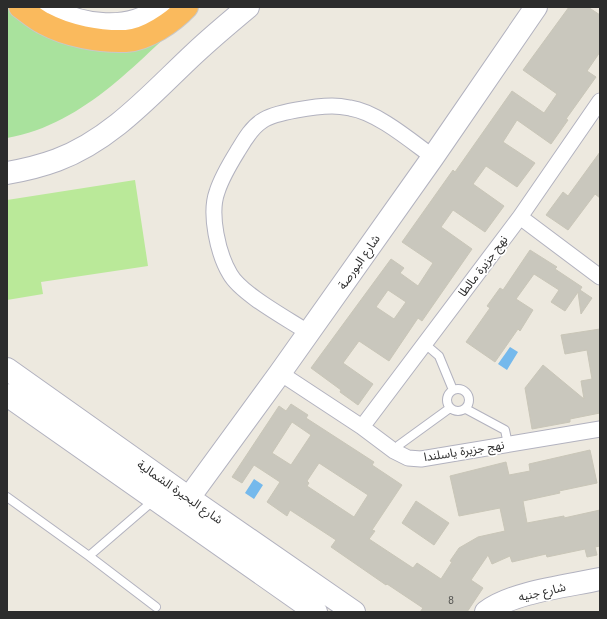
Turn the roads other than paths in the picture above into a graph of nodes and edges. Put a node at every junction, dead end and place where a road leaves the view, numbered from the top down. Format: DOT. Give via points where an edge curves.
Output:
graph roads {
  1 [pos="20,7"];
  2 [pos="49,7"];
  3 [pos="160,7"];
  4 [pos="187,7"];
  5 [pos="225,7"];
  6 [pos="248,7"];
  7 [pos="536,7"];
  8 [pos="128,32"];
  9 [pos="600,102"];
  10 [pos="433,156"];
  11 [pos="7,160"];
  12 [pos="7,173"];
  13 [pos="520,217"];
  14 [pos="600,277"];
  15 [pos="309,333"];
  16 [pos="424,344"];
  17 [pos="7,369"];
  18 [pos="280,373"];
  19 [pos="453,390"];
  20 [pos="7,396"];
  21 [pos="450,408"];
  22 [pos="466,409"];
  23 [pos="362,427"];
  24 [pos="600,429"];
  25 [pos="508,444"];
  26 [pos="394,452"];
  27 [pos="7,497"];
  28 [pos="154,499"];
  29 [pos="183,506"];
  30 [pos="89,556"];
  31 [pos="600,579"];
  32 [pos="156,607"];
  33 [pos="316,612"];
  34 [pos="354,612"];
  35 [pos="486,612"];
  1 -- 8 [label="highway" via="42,23 67,34 91,39"];
  2 -- 8 [label="main road" via="59,14"];
  3 -- 8 [label="main road"];
  4 -- 8 [label="highway" via="165,26 147,36"];
  5 -- 11 [label="main road" via="136,94 95,127 51,148"];
  6 -- 12 [label="main road" via="195,52 135,111 101,136 58,160"];
  7 -- 10 [label="main road, شارع البورصة"];
  9 -- 13 [label="street, نهج جزيرة مالطا"];
  10 -- 15 [label="main road, شارع البورصة"];
  10 -- 15 [label="street" via="390,126 353,108 332,106 278,114 262,120 248,134 216,193 214,213 222,257 230,275 243,290"];
  13 -- 14 [label="street"];
  13 -- 16 [label="street, نهج جزيرة مالطا"];
  15 -- 18 [label="main road, شارع البورصة"];
  16 -- 19 [label="lane" via="439,356"];
  16 -- 23 [label="street, نهج جزيرة مالطا"];
  17 -- 29 [label="main road, شارع البحيرة الشمالية"];
  18 -- 23 [label="street, نهج جزيرة ياسلندا"];
  18 -- 29 [label="main road, شارع البورصة"];
  19 -- 21 [label="lane" via="447,398"];
  19 -- 22 [label="lane" via="460,389 466,392 469,404"];
  20 -- 28 [label="main road, شارع البحيرة الشمالية"];
  21 -- 22 [label="lane" via="460,412"];
  21 -- 26 [label="lane" via="399,445"];
  22 -- 25 [label="lane" via="505,430"];
  23 -- 26 [label="street, نهج جزيرة ياسلندا"];
  24 -- 25 [label="street, نهج جزيرة ياسلندا"];
  25 -- 26 [label="street, نهج جزيرة ياسلندا" via="421,459 408,458"];
  27 -- 30 [label="lane"];
  28 -- 29 [label="main road, شارع البحيرة الشمالية"];
  28 -- 30 [label="lane"];
  29 -- 33 [label="main road, شارع البحيرة الشمالية"];
  29 -- 34 [label="main road, شارع البحيرة الشمالية"];
  30 -- 32 [label="lane"];
  31 -- 35 [label="main road, شارع جنيه" via="512,599 495,605"];
}
